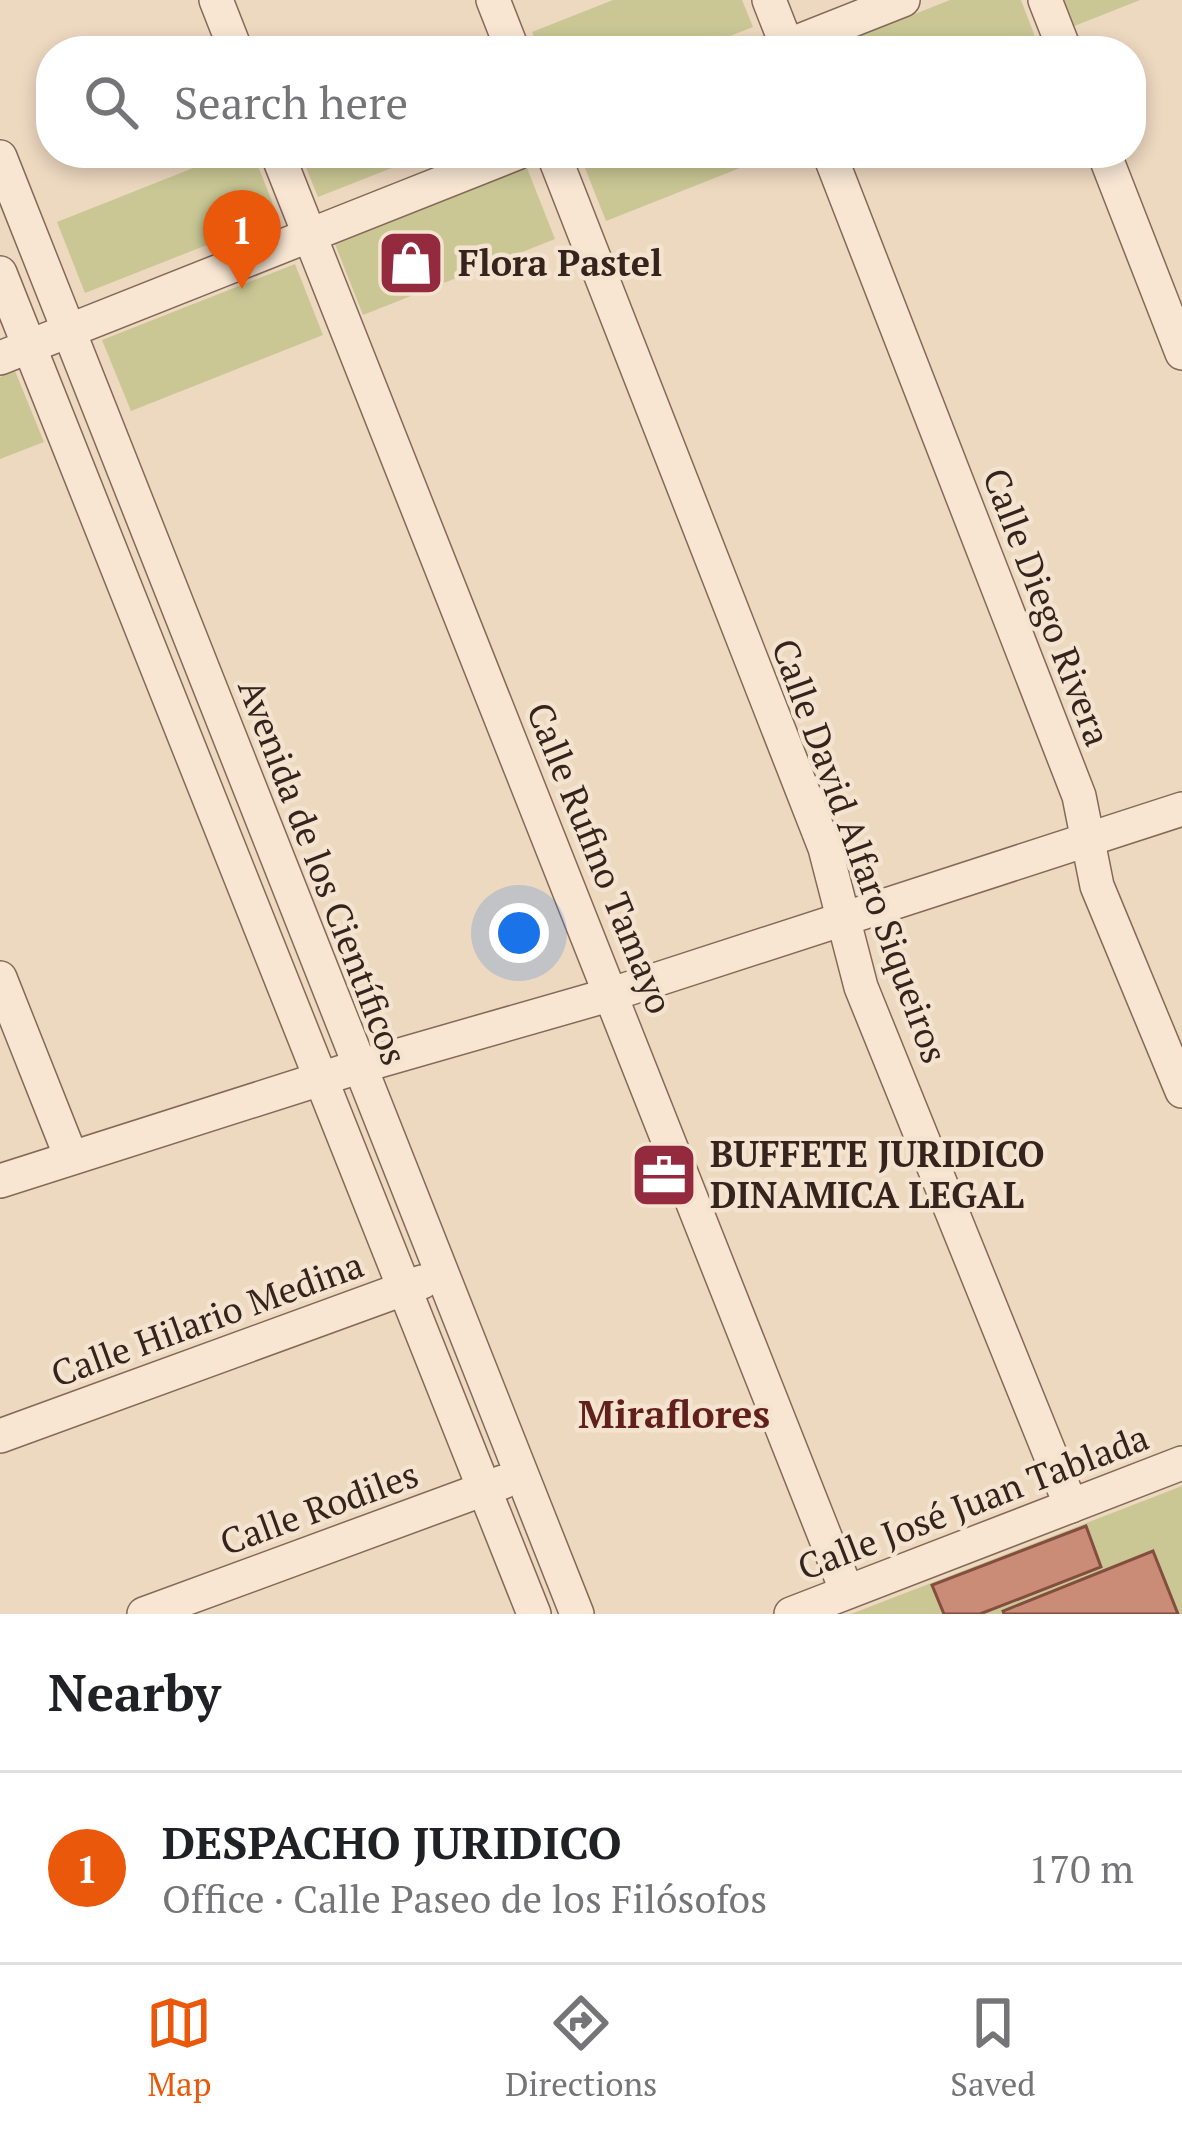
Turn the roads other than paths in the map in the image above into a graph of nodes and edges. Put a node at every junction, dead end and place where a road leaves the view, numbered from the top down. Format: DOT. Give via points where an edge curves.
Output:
graph roads {
  1 [pos="216,0"];
  2 [pos="493,0"];
  3 [pos="769,0"];
  4 [pos="903,0"];
  5 [pos="1045,0"];
  6 [pos="230,36"];
  7 [pos="507,36"];
  8 [pos="779,36"];
  9 [pos="815,36"];
  10 [pos="1059,36"];
  11 [pos="0,157"];
  12 [pos="283,168"];
  13 [pos="479,168"];
  14 [pos="559,168"];
  15 [pos="835,168"];
  16 [pos="1110,168"];
  17 [pos="309,236"];
  18 [pos="0,273"];
  19 [pos="69,330"];
  20 [pos="14,352"];
  21 [pos="1182,353"];
  22 [pos="1182,809"];
  23 [pos="1086,839"];
  24 [pos="843,918"];
  25 [pos="0,977"];
  26 [pos="612,994"];
  27 [pos="358,1067"];
  28 [pos="319,1079"];
  29 [pos="1182,1091"];
  30 [pos="71,1157"];
  31 [pos="0,1181"];
  32 [pos="441,1276"];
  33 [pos="404,1289"];
  34 [pos="0,1436"];
  35 [pos="1182,1463"];
  36 [pos="521,1475"];
  37 [pos="484,1489"];
  38 [pos="1071,1506"];
  39 [pos="848,1592"];
  40 [pos="144,1614"];
  41 [pos="534,1614"];
  42 [pos="577,1614"];
  43 [pos="791,1614"];
  1 -- 6 [label="street"];
  2 -- 7 [label="street"];
  3 -- 8 [label="street"];
  4 -- 9 [label="street"];
  5 -- 10 [label="street"];
  11 -- 19 [label="street, Avenida de los Científicos"];
  12 -- 17 [label="street, Calle Rufino Tamayo"];
  13 -- 17 [label="street"];
  14 -- 24 [label="street, Calle David Alfaro Siqueiros" via="826,848"];
  15 -- 23 [label="street, Calle Diego Rivera" via="1078,796"];
  16 -- 21 [label="street"];
  17 -- 19 [label="street"];
  17 -- 26 [label="street, Calle Rufino Tamayo"];
  18 -- 20 [label="street"];
  19 -- 20 [label="street"];
  19 -- 27 [label="street, Avenida de los Científicos"];
  20 -- 28 [label="street"];
  22 -- 23 [label="street"];
  23 -- 24 [label="street"];
  23 -- 29 [label="street, Calle Diego Rivera" via="1097,886"];
  24 -- 26 [label="street"];
  24 -- 38 [label="street, Calle David Alfaro Siqueiros" via="861,987"];
  25 -- 30 [label="street"];
  26 -- 27 [label="street"];
  26 -- 39 [label="street, Calle Rufino Tamayo"];
  27 -- 28 [label="street"];
  27 -- 32 [label="street, Avenida de los Científicos"];
  28 -- 30 [label="street"];
  28 -- 33 [label="street"];
  30 -- 31 [label="street"];
  32 -- 33 [label="street, Calle Hilario Medina"];
  32 -- 36 [label="street, Avenida de los Científicos"];
  33 -- 34 [label="street, Calle Hilario Medina"];
  33 -- 37 [label="street"];
  35 -- 38 [label="street, Calle José Juan Tablada"];
  36 -- 37 [label="street, Calle Rodiles"];
  36 -- 42 [label="street, Avenida de los Científicos"];
  37 -- 40 [label="street, Calle Rodiles"];
  37 -- 41 [label="street"];
  38 -- 39 [label="street, Calle José Juan Tablada"];
  39 -- 43 [label="street, Calle José Juan Tablada"];
}
